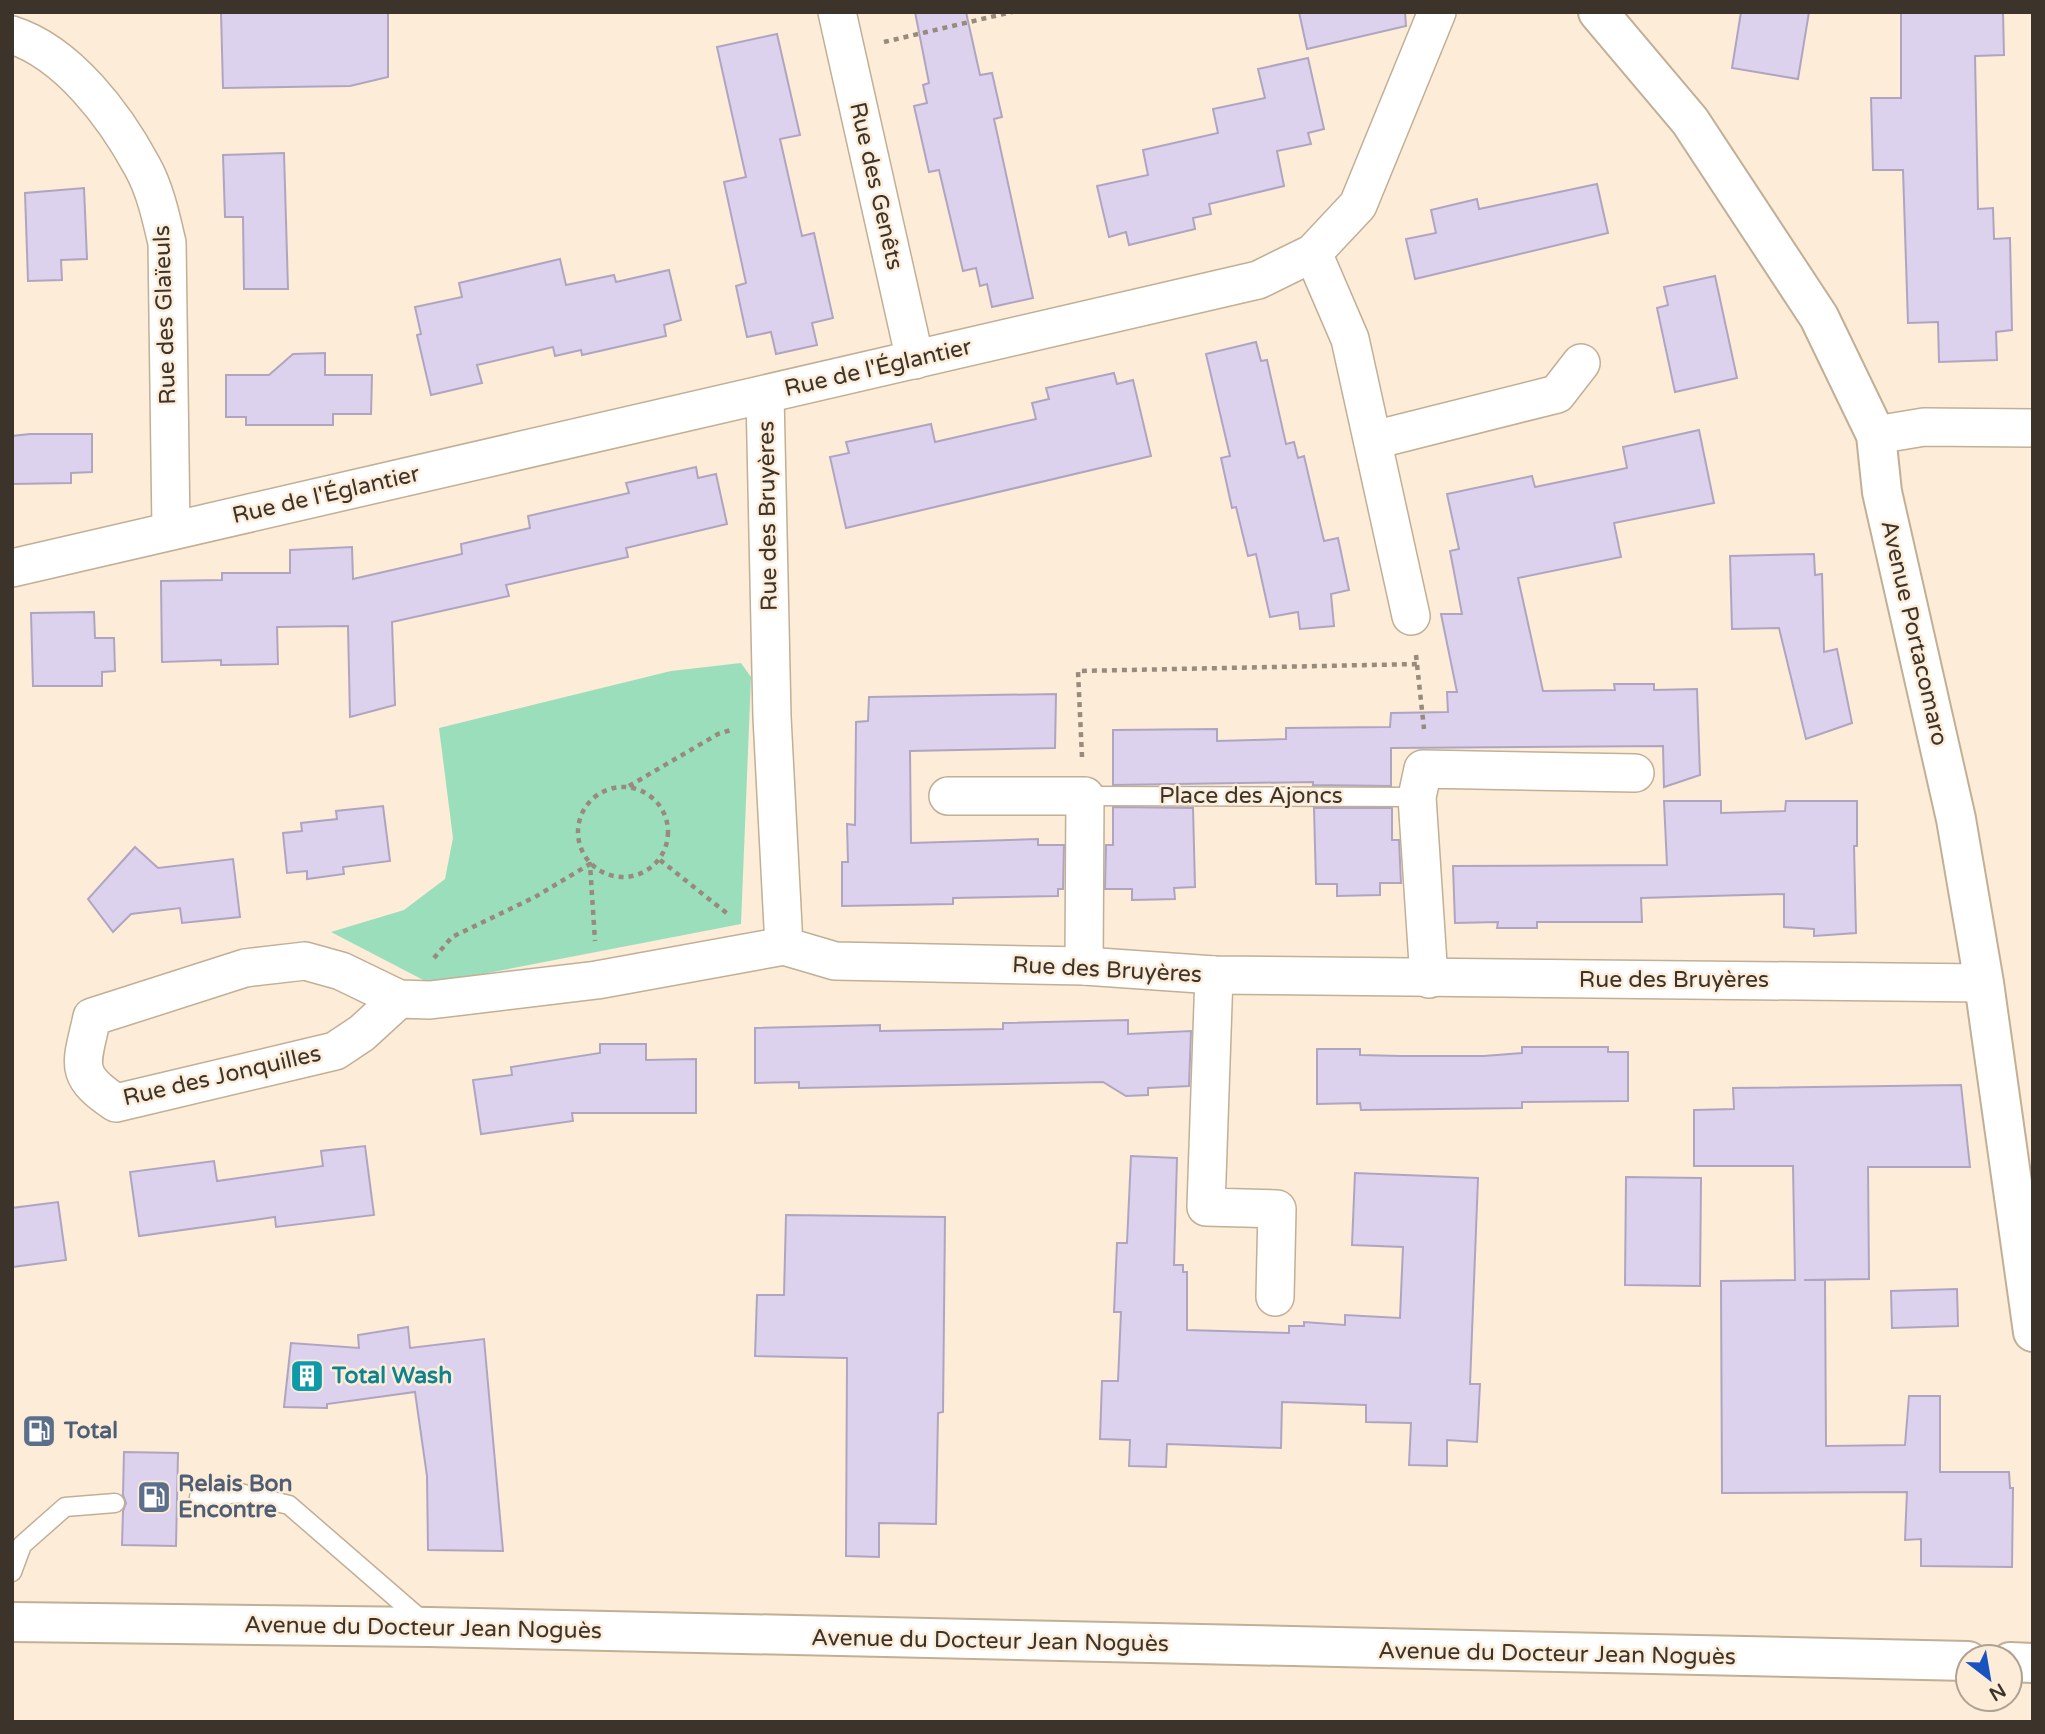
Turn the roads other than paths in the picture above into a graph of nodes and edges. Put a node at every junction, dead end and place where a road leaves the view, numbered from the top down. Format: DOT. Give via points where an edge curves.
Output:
graph roads {
  1 [pos="837,12"];
  2 [pos="1437,12"];
  3 [pos="1598,12"];
  4 [pos="12,34"];
  5 [pos="1314,253"];
  6 [pos="915,360"];
  7 [pos="1581,363"];
  8 [pos="765,394"];
  9 [pos="2033,428"];
  10 [pos="1876,435"];
  11 [pos="1374,440"];
  12 [pos="171,530"];
  13 [pos="12,568"];
  14 [pos="1411,616"];
  15 [pos="1635,773"];
  16 [pos="1420,783"];
  17 [pos="948,796"];
  18 [pos="1084,796"];
  19 [pos="784,946"];
  20 [pos="1084,966"];
  21 [pos="1214,975"];
  22 [pos="1429,979"];
  23 [pos="1984,983"];
  24 [pos="399,999"];
  25 [pos="1275,1297"];
  26 [pos="2033,1332"];
  27 [pos="199,1497"];
  28 [pos="115,1503"];
  29 [pos="12,1572"];
  30 [pos="12,1622"];
  31 [pos="429,1627"];
  32 [pos="1954,1661"];
  1 -- 6 [label="street, Rue des Genêts"];
  2 -- 5 [label="street, Rue de l'Églantier" via="1358,205"];
  3 -- 10 [label="main road, Avenue Portacomaro" via="1690,121 1804,294"];
  4 -- 12 [label="street, Rue des Glaïeuls" via="66,68 107,114 143,167 159,208 167,243"];
  5 -- 6 [label="street, Rue de l'Églantier" via="1258,280"];
  5 -- 11 [label="street" via="1350,339"];
  6 -- 8 [label="street, Rue de l'Églantier"];
  7 -- 11 [label="street" via="1557,394"];
  8 -- 12 [label="street, Rue de l'Églantier"];
  8 -- 19 [label="street, Rue des Bruyères" via="772,717"];
  9 -- 10 [label="street" via="1924,427"];
  10 -- 23 [label="main road, Avenue Portacomaro" via="1882,492 1956,819"];
  11 -- 14 [label="street"];
  12 -- 13 [label="street, Rue de l'Églantier"];
  15 -- 16 [label="street"];
  16 -- 18 [label="lane, Place des Ajoncs"];
  16 -- 22 [label="street"];
  17 -- 18 [label="street"];
  18 -- 20 [label="street"];
  19 -- 20 [label="street, Rue des Bruyères" via="835,961"];
  19 -- 24 [label="street, Rue des Jonquilles" via="597,980 430,1000"];
  20 -- 21 [label="street, Rue des Bruyères"];
  21 -- 22 [label="street, Rue des Bruyères"];
  21 -- 25 [label="street" via="1206,1207 1277,1209"];
  22 -- 23 [label="street, Rue des Bruyères"];
  23 -- 26 [label="main road, Avenue Portacomaro"];
  24 -- 24 [label="street, Rue des Jonquilles" via="341,971 305,961 245,968 92,1017 82,1064 90,1086 116,1103 335,1052"];
  27 -- 31 [label="lane" via="240,1493 289,1505"];
  28 -- 29 [label="lane" via="65,1507 22,1545"];
  30 -- 31 [label="main road, Avenue du Docteur Jean Noguès"];
  31 -- 32 [label="main road, Avenue du Docteur Jean Noguès"];
}
